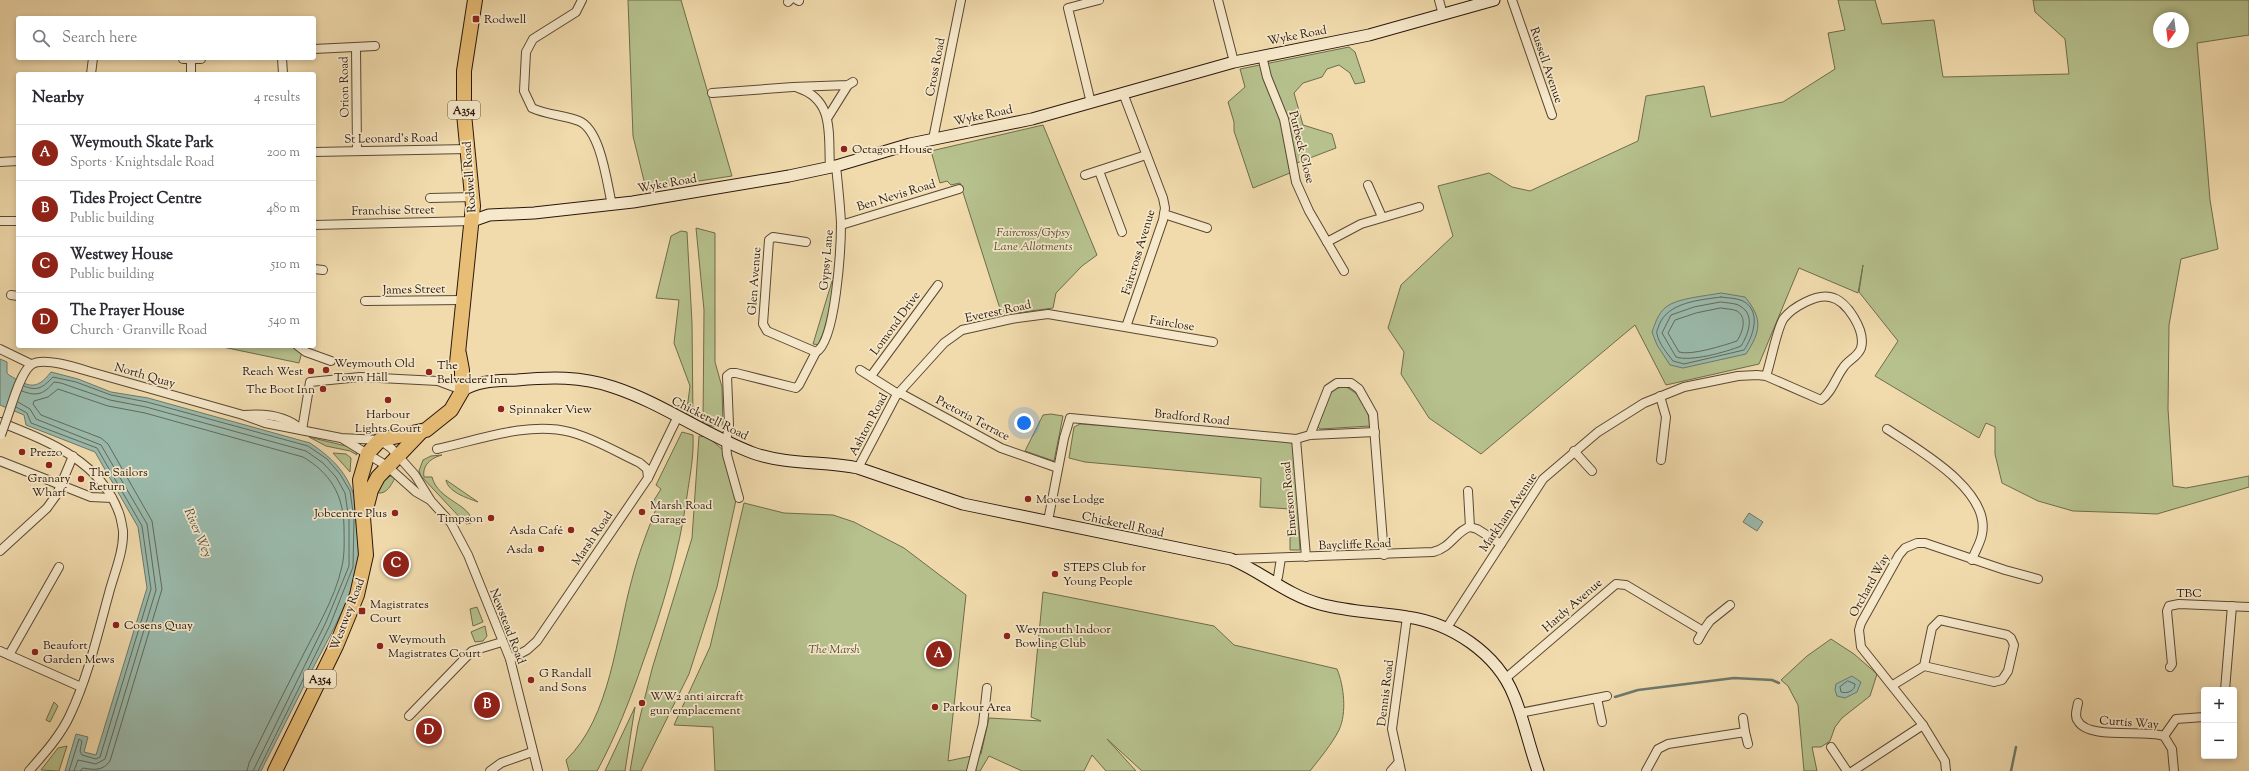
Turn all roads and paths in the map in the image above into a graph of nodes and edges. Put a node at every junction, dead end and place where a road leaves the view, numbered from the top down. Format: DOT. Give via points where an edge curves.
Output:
graph roads {
  1 [pos="475,0"];
  2 [pos="582,0"];
  3 [pos="961,0"];
  4 [pos="1099,0"];
  5 [pos="1218,0"];
  6 [pos="1439,0"];
  7 [pos="1494,0"];
  8 [pos="1512,0"];
  9 [pos="1443,15"];
  10 [pos="375,46"];
  11 [pos="356,47"];
  12 [pos="316,49"];
  13 [pos="1262,56"];
  14 [pos="93,60"];
  15 [pos="187,60"];
  16 [pos="282,60"];
  17 [pos="1234,62"];
  18 [pos="91,72"];
  19 [pos="190,72"];
  20 [pos="283,72"];
  21 [pos="836,86"];
  22 [pos="793,87"];
  23 [pos="712,93"];
  24 [pos="842,93"];
  25 [pos="1123,93"];
  26 [pos="1091,103"];
  27 [pos="1552,115"];
  28 [pos="828,117"];
  29 [pos="933,139"];
  30 [pos="468,149"];
  31 [pos="357,150"];
  32 [pos="316,152"];
  33 [pos="1146,155"];
  34 [pos="16,161"];
  35 [pos="0,162"];
  36 [pos="833,166"];
  37 [pos="1099,171"];
  38 [pos="1085,175"];
  39 [pos="1368,185"];
  40 [pos="959,189"];
  41 [pos="473,197"];
  42 [pos="430,198"];
  43 [pos="612,205"];
  44 [pos="1419,207"];
  45 [pos="1164,214"];
  46 [pos="1382,217"];
  47 [pos="0,221"];
  48 [pos="16,221"];
  49 [pos="472,221"];
  50 [pos="316,225"];
  51 [pos="841,225"];
  52 [pos="1207,228"];
  53 [pos="1122,232"];
  54 [pos="806,242"];
  55 [pos="1327,242"];
  56 [pos="1344,271"];
  57 [pos="938,285"];
  58 [pos="464,300"];
  59 [pos="364,301"];
  60 [pos="1126,327"];
  61 [pos="1213,342"];
  62 [pos="301,348"];
  63 [pos="0,349"];
  64 [pos="816,352"];
  65 [pos="331,361"];
  66 [pos="31,364"];
  67 [pos="860,370"];
  68 [pos="871,376"];
  69 [pos="1766,376"];
  70 [pos="457,394"];
  71 [pos="899,394"];
  72 [pos="1660,396"];
  73 [pos="678,416"];
  74 [pos="0,422"];
  75 [pos="1887,429"];
  76 [pos="302,430"];
  77 [pos="1375,432"];
  78 [pos="420,433"];
  79 [pos="1310,435"];
  80 [pos="0,436"];
  81 [pos="341,438"];
  82 [pos="1296,439"];
  83 [pos="380,440"];
  84 [pos="726,442"];
  85 [pos="437,448"];
  86 [pos="1574,451"];
  87 [pos="368,453"];
  88 [pos="73,456"];
  89 [pos="399,456"];
  90 [pos="1661,460"];
  91 [pos="0,462"];
  92 [pos="387,466"];
  93 [pos="858,468"];
  94 [pos="1058,468"];
  95 [pos="1592,471"];
  96 [pos="648,478"];
  97 [pos="60,486"];
  98 [pos="1468,491"];
  99 [pos="112,498"];
  100 [pos="739,498"];
  101 [pos="431,501"];
  102 [pos="364,517"];
  103 [pos="1048,521"];
  104 [pos="1470,527"];
  105 [pos="1501,544"];
  106 [pos="0,551"];
  107 [pos="1384,555"];
  108 [pos="1306,557"];
  109 [pos="1281,558"];
  110 [pos="1231,560"];
  111 [pos="1972,560"];
  112 [pos="59,567"];
  113 [pos="2038,579"];
  114 [pos="1275,583"];
  115 [pos="1730,605"];
  116 [pos="2232,606"];
  117 [pos="2249,607"];
  118 [pos="1407,617"];
  119 [pos="1446,629"];
  120 [pos="1703,631"];
  121 [pos="1698,640"];
  122 [pos="502,642"];
  123 [pos="0,651"];
  124 [pos="9,655"];
  125 [pos="510,659"];
  126 [pos="1924,666"];
  127 [pos="2170,667"];
  128 [pos="1506,678"];
  129 [pos="1893,685"];
  130 [pos="81,687"];
  131 [pos="2225,687"];
  132 [pos="987,688"];
  133 [pos="1607,696"];
  134 [pos="1597,698"];
  135 [pos="2078,703"];
  136 [pos="1520,713"];
  137 [pos="409,716"];
  138 [pos="2201,717"];
  139 [pos="1743,718"];
  140 [pos="1602,722"];
  141 [pos="1923,725"];
  142 [pos="1745,732"];
  143 [pos="2164,736"];
  144 [pos="1748,744"];
  145 [pos="1830,747"];
  146 [pos="532,752"];
  147 [pos="1399,762"];
  148 [pos="29,771"];
  149 [pos="275,771"];
  150 [pos="490,771"];
  151 [pos="538,771"];
  152 [pos="970,771"];
  153 [pos="1391,771"];
  154 [pos="1401,771"];
  155 [pos="1538,771"];
  156 [pos="1646,771"];
  157 [pos="1847,771"];
  158 [pos="1853,771"];
  159 [pos="1946,771"];
  160 [pos="2174,771"];
  1 -- 30 [label="highway, Rodwell Road / A354" via="464,71 464,114"];
  2 -- 43 [label="street" via="576,12 533,39 526,52 524,91 532,108 580,121 589,127 595,138"];
  3 -- 29 [label="street, Cross Road"];
  4 -- 26 [label="street" via="1068,8"];
  5 -- 17 [label="street"];
  6 -- 9 [label="street"];
  7 -- 9 [label="main road, Wyke Road"];
  8 -- 27 [label="street, Russell Avenue"];
  9 -- 13 [label="main road, Wyke Road" via="1369,35"];
  10 -- 11 [label="street"];
  11 -- 12 [label="street"];
  11 -- 31 [label="street, Orion Road"];
  13 -- 17 [label="main road, Wyke Road"];
  13 -- 55 [label="street, Purbeck Close" via="1268,80 1284,119 1296,182"];
  14 -- 18 [label="street"];
  15 -- 19 [label="street"];
  16 -- 20 [label="street"];
  17 -- 25 [label="main road, Wyke Road"];
  21 -- 22 [label="street"];
  21 -- 24 [label="street"];
  21 -- 24 [label="street" via="850,83"];
  22 -- 23 [label="street"];
  22 -- 28 [label="street" via="814,97 824,107"];
  24 -- 28 [label="street"];
  25 -- 26 [label="main road, Wyke Road"];
  25 -- 33 [label="street, Faircross Avenue"];
  26 -- 29 [label="main road, Wyke Road"];
  28 -- 36 [label="street, Gypsy Lane"];
  29 -- 36 [label="main road, Wyke Road"];
  30 -- 31 [label="street, St Leonard's Road"];
  30 -- 41 [label="highway, Rodwell Road / A354"];
  31 -- 32 [label="street, St Leonard's Road"];
  33 -- 37 [label="street"];
  33 -- 45 [label="street, Faircross Avenue" via="1163,198"];
  34 -- 35 [label="street"];
  36 -- 43 [label="main road, Wyke Road"];
  36 -- 51 [label="street, Gypsy Lane"];
  37 -- 38 [label="street"];
  37 -- 53 [label="street"];
  39 -- 46 [label="street"];
  40 -- 51 [label="street, Ben Nevis Road"];
  41 -- 42 [label="street"];
  41 -- 49 [label="highway, Rodwell Road / A354"];
  43 -- 49 [label="main road, Wyke Road" via="489,215"];
  44 -- 46 [label="street"];
  45 -- 52 [label="street"];
  45 -- 60 [label="street, Faircross Avenue"];
  46 -- 55 [label="street" via="1357,226"];
  47 -- 48 [label="street"];
  49 -- 50 [label="street, Franchise Street"];
  49 -- 58 [label="highway, Rodwell Road / A354"];
  51 -- 64 [label="street, Gypsy Lane" via="832,317 825,343"];
  54 -- 64 [label="street, Glen Avenue" via="773,237 769,240 763,324 767,331"];
  55 -- 56 [label="street, Purbeck Close"];
  57 -- 68 [label="street, Lomond Drive"];
  58 -- 59 [label="street, James Street"];
  58 -- 70 [label="highway, Rodwell Road / A354" via="460,354 462,370"];
  60 -- 61 [label="street, Fairclose"];
  60 -- 71 [label="street, Everest Road" via="1043,314 966,329 944,343"];
  62 -- 65 [label="street"];
  63 -- 66 [label="street"];
  64 -- 84 [label="street, Gypsy Lane" via="800,385 796,388 736,373 728,375 726,382 729,425"];
  66 -- 76 [label="street, North Quay" via="40,362 66,365 265,423"];
  66 -- 80 [label="street, bridge" via="22,378"];
  67 -- 68 [label="street"];
  68 -- 71 [label="street"];
  69 -- 69 [label="street, Markham Avenue" via="1783,319 1803,304 1817,298 1830,297 1842,304 1856,320 1861,330 1861,348 1844,366 1830,391 1821,400"];
  69 -- 72 [label="street, Markham Avenue" via="1738,376 1684,387"];
  70 -- 73 [label="main road, Chickerell Road" via="480,383 569,378 612,386"];
  70 -- 76 [label="street" via="438,381 360,377 310,382"];
  70 -- 78 [label="highway, A354" via="438,423"];
  71 -- 93 [label="street, Ashton Road"];
  71 -- 94 [label="street, Pretoria Terrace" via="1001,448"];
  72 -- 86 [label="street, Markham Avenue" via="1604,428"];
  72 -- 90 [label="street" via="1666,417"];
  73 -- 84 [label="main road, Chickerell Road"];
  73 -- 96 [label="street, Marsh Road"];
  74 -- 88 [label="street" via="44,439"];
  75 -- 111 [label="street" via="1951,473 1975,503 1982,518 1982,534"];
  76 -- 81 [label="street, North Quay"];
  77 -- 79 [label="street, Bradford Road"];
  77 -- 79 [label="street" via="1373,414 1364,395 1351,383 1337,383 1328,389"];
  77 -- 107 [label="street"];
  78 -- 83 [label="highway, A354"];
  78 -- 89 [label="highway, A354"];
  79 -- 82 [label="street, Bradford Road"];
  81 -- 83 [label="street, North Quay"];
  81 -- 87 [label="street, North Quay"];
  82 -- 94 [label="street, Bradford Road" via="1070,418"];
  82 -- 108 [label="street, Emerson Road"];
  83 -- 87 [label="highway, A354"];
  83 -- 89 [label="street, Newstead Road"];
  84 -- 93 [label="main road, Chickerell Road" via="755,453 792,462"];
  84 -- 100 [label="street" via="728,461"];
  85 -- 96 [label="street" via="533,428 560,429 585,437 640,463 647,469"];
  86 -- 95 [label="street"];
  86 -- 105 [label="street, Markham Avenue" via="1543,479"];
  87 -- 92 [label="street, North Quay"];
  87 -- 102 [label="highway, Westwey Road / A354" via="360,480"];
  88 -- 97 [label="street"];
  88 -- 99 [label="street" via="96,476"];
  89 -- 92 [label="highway, A354"];
  89 -- 101 [label="street, Newstead Road"];
  91 -- 97 [label="street"];
  92 -- 101 [label="street, Newstead Road" via="416,492"];
  92 -- 102 [label="highway, Westwey Road / A354" via="375,482"];
  93 -- 103 [label="main road, Chickerell Road" via="963,504"];
  94 -- 103 [label="street"];
  96 -- 125 [label="street, Marsh Road" via="537,641"];
  97 -- 99 [label="street" via="91,497"];
  97 -- 106 [label="street" via="47,508"];
  98 -- 104 [label="street"];
  99 -- 130 [label="street" via="123,532"];
  101 -- 122 [label="street, Newstead Road" via="462,542"];
  102 -- 149 [label="highway, Westwey Road / A354" via="366,555 354,604"];
  103 -- 110 [label="main road, Chickerell Road"];
  104 -- 105 [label="street"];
  104 -- 107 [label="street, Baycliffe Road" via="1464,529 1452,543 1439,551"];
  105 -- 119 [label="street, Markham Avenue"];
  107 -- 108 [label="street, Baycliffe Road"];
  108 -- 109 [label="street, Baycliffe Road"];
  109 -- 110 [label="street, Baycliffe Road"];
  109 -- 114 [label="street"];
  110 -- 114 [label="main road, Chickerell Road" via="1252,568"];
  111 -- 113 [label="street, Orchard Way"];
  111 -- 129 [label="street, Orchard Way" via="1925,543 1905,548 1899,555 1859,630 1862,647"];
  112 -- 124 [label="street"];
  114 -- 118 [label="main road, Chickerell Road" via="1304,598 1336,608"];
  115 -- 120 [label="street" via="1710,621"];
  116 -- 117 [label="street, TBC"];
  116 -- 127 [label="street, TBC" via="2169,606 2167,611 2172,664"];
  116 -- 131 [label="street"];
  118 -- 119 [label="main road, Chickerell Road"];
  118 -- 147 [label="street, Dennis Road" via="1392,724 1392,736"];
  119 -- 128 [label="main road, Chickerell Road" via="1475,646"];
  120 -- 121 [label="street"];
  120 -- 128 [label="street, Hardy Avenue" via="1626,585 1616,584"];
  122 -- 125 [label="street, Newstead Road"];
  122 -- 137 [label="street" via="472,651"];
  123 -- 124 [label="street"];
  124 -- 130 [label="street"];
  125 -- 146 [label="street, Newstead Road"];
  126 -- 126 [label="street" via="1994,682 2002,680 2008,671 2013,641 2007,635 1940,620 1932,628"];
  126 -- 129 [label="street"];
  128 -- 136 [label="main road, Chickerell Road"];
  129 -- 141 [label="street, Orchard Way"];
  130 -- 148 [label="street" via="70,716"];
  132 -- 152 [label="street" via="983,724"];
  133 -- 134 [label="street"];
  134 -- 136 [label="street"];
  134 -- 140 [label="street"];
  135 -- 143 [label="street, Curtis Way" via="2076,718 2087,730"];
  136 -- 155 [label="main road, Chickerell Road"];
  138 -- 143 [label="street" via="2176,719"];
  139 -- 142 [label="street"];
  141 -- 158 [label="street"];
  141 -- 159 [label="street, Orchard Way" via="1945,761"];
  142 -- 144 [label="street"];
  142 -- 156 [label="street" via="1665,745 1658,749"];
  143 -- 160 [label="street, Curtis Way" via="2172,749"];
  145 -- 157 [label="street"];
  146 -- 150 [label="street" via="501,763"];
  146 -- 151 [label="street, Newstead Road"];
  147 -- 153 [label="street"];
  147 -- 154 [label="street, Dennis Road"];
}
